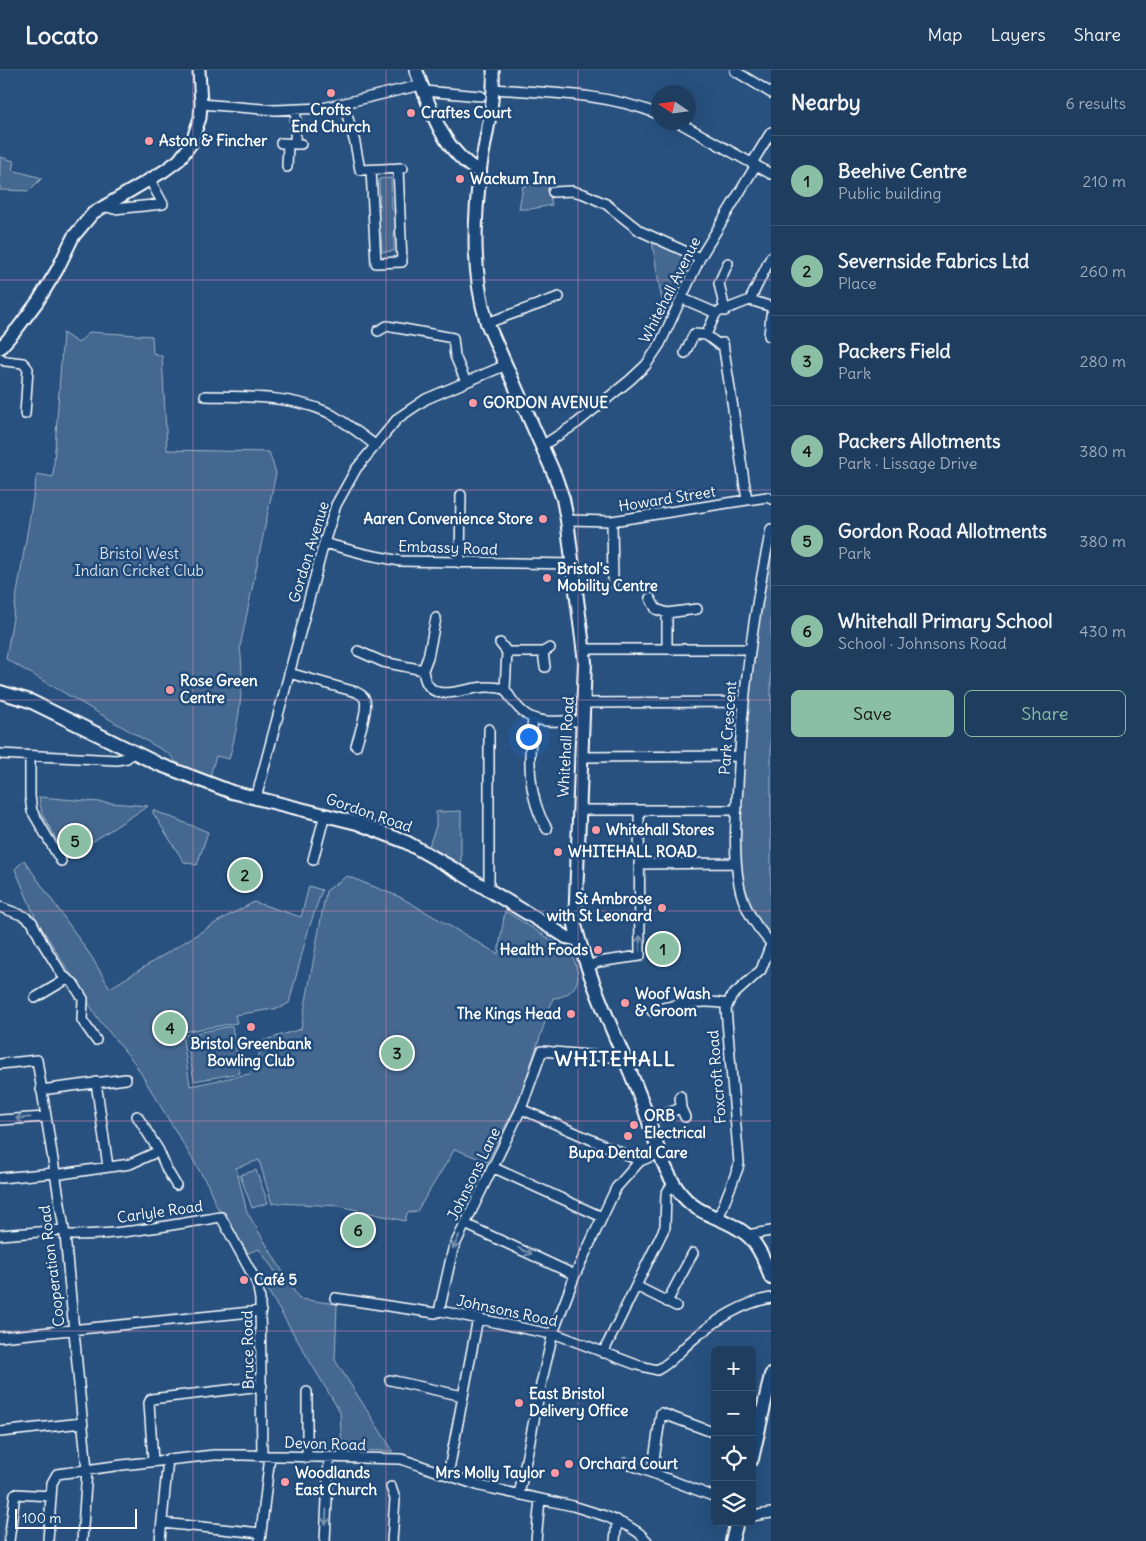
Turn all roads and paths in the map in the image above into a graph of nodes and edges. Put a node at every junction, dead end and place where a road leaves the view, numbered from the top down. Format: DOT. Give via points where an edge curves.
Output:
graph roads {
  1 [pos="199,70"];
  2 [pos="416,70"];
  3 [pos="493,70"];
  4 [pos="735,71"];
  5 [pos="423,88"];
  6 [pos="494,90"];
  7 [pos="771,93"];
  8 [pos="481,96"];
  9 [pos="201,104"];
  10 [pos="344,104"];
  11 [pos="296,110"];
  12 [pos="651,111"];
  13 [pos="692,130"];
  14 [pos="771,132"];
  15 [pos="754,164"];
  16 [pos="287,168"];
  17 [pos="371,170"];
  18 [pos="480,172"];
  19 [pos="771,174"];
  20 [pos="150,180"];
  21 [pos="553,192"];
  22 [pos="104,206"];
  23 [pos="771,257"];
  24 [pos="700,258"];
  25 [pos="728,263"];
  26 [pos="558,296"];
  27 [pos="682,298"];
  28 [pos="750,300"];
  29 [pos="771,308"];
  30 [pos="721,312"];
  31 [pos="771,315"];
  32 [pos="487,322"];
  33 [pos="378,330"];
  34 [pos="706,335"];
  35 [pos="769,336"];
  36 [pos="0,348"];
  37 [pos="685,353"];
  38 [pos="0,358"];
  39 [pos="506,365"];
  40 [pos="466,382"];
  41 [pos="205,396"];
  42 [pos="25,414"];
  43 [pos="375,445"];
  44 [pos="542,446"];
  45 [pos="461,495"];
  46 [pos="770,498"];
  47 [pos="747,500"];
  48 [pos="567,520"];
  49 [pos="612,521"];
  50 [pos="771,529"];
  51 [pos="324,543"];
  52 [pos="460,563"];
  53 [pos="573,564"];
  54 [pos="613,583"];
  55 [pos="650,598"];
  56 [pos="697,609"];
  57 [pos="667,614"];
  58 [pos="436,618"];
  59 [pos="500,644"];
  60 [pos="584,649"];
  61 [pos="667,649"];
  62 [pos="749,649"];
  63 [pos="365,651"];
  64 [pos="508,652"];
  65 [pos="545,667"];
  66 [pos="423,670"];
  67 [pos="289,673"];
  68 [pos="505,689"];
  69 [pos="0,692"];
  70 [pos="743,702"];
  71 [pos="584,703"];
  72 [pos="533,720"];
  73 [pos="583,721"];
  74 [pos="489,728"];
  75 [pos="356,746"];
  76 [pos="133,752"];
  77 [pos="0,754"];
  78 [pos="30,756"];
  79 [pos="739,756"];
  80 [pos="581,757"];
  81 [pos="256,798"];
  82 [pos="579,810"];
  83 [pos="639,810"];
  84 [pos="736,810"];
  85 [pos="325,814"];
  86 [pos="547,830"];
  87 [pos="313,860"];
  88 [pos="61,861"];
  89 [pos="736,863"];
  90 [pos="639,866"];
  91 [pos="489,890"];
  92 [pos="0,907"];
  93 [pos="579,940"];
  94 [pos="771,944"];
  95 [pos="588,967"];
  96 [pos="67,979"];
  97 [pos="35,998"];
  98 [pos="727,1004"];
  99 [pos="652,1011"];
  100 [pos="96,1040"];
  101 [pos="623,1052"];
  102 [pos="0,1064"];
  103 [pos="126,1079"];
  104 [pos="96,1082"];
  105 [pos="41,1090"];
  106 [pos="680,1096"];
  107 [pos="681,1108"];
  108 [pos="521,1109"];
  109 [pos="45,1116"];
  110 [pos="137,1116"];
  111 [pos="685,1117"];
  112 [pos="0,1120"];
  113 [pos="649,1120"];
  114 [pos="159,1151"];
  115 [pos="660,1153"];
  116 [pos="640,1161"];
  117 [pos="108,1167"];
  118 [pos="492,1167"];
  119 [pos="54,1174"];
  120 [pos="0,1178"];
  121 [pos="176,1185"];
  122 [pos="674,1185"];
  123 [pos="602,1217"];
  124 [pos="718,1219"];
  125 [pos="465,1224"];
  126 [pos="771,1231"];
  127 [pos="64,1232"];
  128 [pos="0,1235"];
  129 [pos="747,1235"];
  130 [pos="771,1247"];
  131 [pos="240,1249"];
  132 [pos="693,1253"];
  133 [pos="765,1265"];
  134 [pos="576,1274"];
  135 [pos="771,1278"];
  136 [pos="636,1286"];
  137 [pos="335,1298"];
  138 [pos="771,1298"];
  139 [pos="667,1302"];
  140 [pos="676,1306"];
  141 [pos="261,1311"];
  142 [pos="441,1311"];
  143 [pos="478,1318"];
  144 [pos="74,1330"];
  145 [pos="553,1333"];
  146 [pos="0,1337"];
  147 [pos="604,1353"];
  148 [pos="771,1375"];
  149 [pos="390,1380"];
  150 [pos="262,1386"];
  151 [pos="307,1392"];
  152 [pos="463,1396"];
  153 [pos="769,1398"];
  154 [pos="82,1423"];
  155 [pos="0,1432"];
  156 [pos="711,1432"];
  157 [pos="756,1441"];
  158 [pos="266,1455"];
  159 [pos="307,1458"];
  160 [pos="329,1458"];
  161 [pos="168,1459"];
  162 [pos="153,1461"];
  163 [pos="626,1463"];
  164 [pos="87,1470"];
  165 [pos="652,1473"];
  166 [pos="448,1475"];
  167 [pos="392,1487"];
  168 [pos="520,1495"];
  169 [pos="711,1495"];
  170 [pos="51,1496"];
  171 [pos="540,1499"];
  172 [pos="771,1513"];
  173 [pos="756,1515"];
  174 [pos="617,1520"];
  175 [pos="162,1523"];
  176 [pos="736,1526"];
  177 [pos="261,1537"];
  178 [pos="9,1541"];
  179 [pos="48,1541"];
  180 [pos="82,1541"];
  181 [pos="160,1541"];
  182 [pos="325,1541"];
  183 [pos="392,1541"];
  184 [pos="536,1541"];
  185 [pos="615,1541"];
  186 [pos="647,1541"];
  187 [pos="732,1541"];
  1 -- 9 [label="street"];
  2 -- 5 [label="main road"];
  3 -- 6 [label="street"];
  4 -- 7 [label="street"];
  5 -- 8 [label="street"];
  5 -- 10 [label="street"];
  5 -- 18 [label="main road" via="448,144 460,158"];
  6 -- 12 [label="street" via="596,97"];
  6 -- 18 [label="street"];
  9 -- 11 [label="street"];
  9 -- 20 [label="street" via="191,144 178,160"];
  10 -- 11 [label="street"];
  10 -- 17 [label="street" via="360,170"];
  11 -- 16 [label="street"];
  13 -- 15 [label="street"];
  14 -- 15 [label="street, Whitehall Avenue"];
  15 -- 19 [label="street"];
  15 -- 24 [label="street, Whitehall Avenue"];
  17 -- 17 [label="street" via="401,168 402,262 376,263"];
  18 -- 32 [label="main road, Whitehall Road" via="475,236 480,299"];
  20 -- 22 [label="street"];
  20 -- 22 [label="street" via="163,204 114,209"];
  21 -- 24 [label="street" via="584,194 606,204 640,231"];
  22 -- 36 [label="street" via="92,213 73,237 38,301"];
  23 -- 28 [label="street"];
  24 -- 27 [label="street, Whitehall Avenue"];
  25 -- 30 [label="street" via="719,283"];
  26 -- 32 [label="street"];
  27 -- 30 [label="street"];
  27 -- 44 [label="street, Whitehall Avenue" via="660,344 646,364 577,423"];
  28 -- 29 [label="street"];
  28 -- 30 [label="street"];
  30 -- 34 [label="street"];
  31 -- 35 [label="street"];
  32 -- 39 [label="main road, Whitehall Road"];
  33 -- 40 [label="street" via="388,326 453,338 455,356"];
  34 -- 37 [label="street" via="694,334"];
  34 -- 47 [label="street" via="718,344 722,343"];
  38 -- 42 [label="street" via="23,363 28,369"];
  39 -- 40 [label="street, Gordon Avenue"];
  39 -- 44 [label="main road, Whitehall Road"];
  40 -- 43 [label="street, Gordon Avenue" via="426,399 398,418"];
  41 -- 43 [label="street" via="272,398 317,408 338,418"];
  43 -- 51 [label="street, Gordon Avenue" via="356,469 336,506"];
  44 -- 48 [label="main road, Whitehall Road" via="563,499"];
  45 -- 52 [label="street"];
  46 -- 47 [label="street, Howard Street"];
  47 -- 49 [label="street, Howard Street"];
  48 -- 49 [label="street, Howard Street"];
  48 -- 53 [label="main road, Whitehall Road"];
  49 -- 54 [label="street"];
  50 -- 62 [label="street, Park Crescent"];
  51 -- 52 [label="street, Embassy Road" via="400,561"];
  51 -- 67 [label="street, Gordon Avenue"];
  52 -- 53 [label="street, Embassy Road"];
  53 -- 60 [label="main road, Whitehall Road"];
  55 -- 57 [label="street" via="656,609"];
  56 -- 57 [label="street"];
  57 -- 61 [label="street"];
  58 -- 66 [label="street" via="430,628 428,657"];
  59 -- 64 [label="street"];
  60 -- 61 [label="street"];
  60 -- 71 [label="main road, Whitehall Road"];
  61 -- 62 [label="street"];
  62 -- 70 [label="street, Park Crescent"];
  63 -- 66 [label="street" via="383,662"];
  64 -- 65 [label="street" via="546,650"];
  64 -- 68 [label="street"];
  66 -- 68 [label="street" via="429,688 439,692 450,694 492,687"];
  67 -- 75 [label="street" via="362,695 366,703"];
  67 -- 81 [label="street, Gordon Avenue"];
  68 -- 72 [label="street" via="521,711"];
  69 -- 76 [label="main road, Gordon Road" via="30,701"];
  70 -- 71 [label="street"];
  70 -- 79 [label="street, Park Crescent"];
  71 -- 73 [label="main road, Whitehall Road"];
  72 -- 73 [label="street"];
  72 -- 86 [label="street" via="529,749 532,782"];
  73 -- 80 [label="main road, Whitehall Road"];
  74 -- 91 [label="street"];
  76 -- 78 [label="street" via="127,758 117,760"];
  76 -- 81 [label="main road, Gordon Road" via="232,792"];
  77 -- 78 [label="street"];
  78 -- 88 [label="street" via="32,811"];
  79 -- 80 [label="street"];
  79 -- 84 [label="street, Park Crescent"];
  80 -- 82 [label="main road, Whitehall Road"];
  81 -- 85 [label="main road, Gordon Road"];
  82 -- 83 [label="street"];
  82 -- 93 [label="main road, Whitehall Road" via="575,925"];
  83 -- 84 [label="street"];
  83 -- 90 [label="street"];
  84 -- 89 [label="street, Park Crescent"];
  85 -- 87 [label="street"];
  85 -- 91 [label="main road, Gordon Road" via="406,842"];
  89 -- 90 [label="street"];
  89 -- 94 [label="street, Park Crescent" via="747,910"];
  95 -- 90 [label="street, one-way" via="598,962 640,956"];
  91 -- 93 [label="main road, Gordon Road" via="555,930"];
  92 -- 96 [label="street" via="32,922"];
  93 -- 95 [label="main road, Whitehall Road"];
  94 -- 98 [label="street" via="761,970"];
  95 -- 101 [label="main road, Whitehall Road"];
  96 -- 97 [label="street"];
  96 -- 100 [label="street" via="83,999 82,1020"];
  98 -- 99 [label="street" via="693,1003"];
  98 -- 124 [label="street, Foxcroft Road" via="725,1017 739,1163"];
  101 -- 108 [label="street, Johnsons Lane" via="611,1056 542,1051"];
  101 -- 113 [label="main road, Whitehall Road"];
  102 -- 105 [label="street, Cooperation Road" via="37,1060"];
  103 -- 104 [label="street"];
  104 -- 105 [label="street"];
  104 -- 117 [label="street"];
  105 -- 109 [label="street, Cooperation Road"];
  106 -- 107 [label="street"];
  107 -- 111 [label="street"];
  107 -- 113 [label="street"];
  108 -- 116 [label="street"];
  108 -- 118 [label="street, Johnsons Lane"];
  109 -- 112 [label="street, one-way"];
  109 -- 119 [label="street, Cooperation Road"];
  110 -- 114 [label="street"];
  113 -- 115 [label="main road, Whitehall Road"];
  114 -- 117 [label="street" via="135,1162"];
  114 -- 121 [label="street"];
  115 -- 116 [label="street"];
  115 -- 122 [label="main road, Whitehall Road"];
  116 -- 123 [label="street" via="616,1188"];
  117 -- 119 [label="street"];
  118 -- 123 [label="street"];
  118 -- 125 [label="street, Johnsons Lane"];
  119 -- 120 [label="street"];
  119 -- 127 [label="street, Cooperation Road"];
  122 -- 124 [label="main road, Whitehall Road" via="690,1204"];
  122 -- 136 [label="street" via="666,1194 665,1227"];
  123 -- 134 [label="street"];
  124 -- 129 [label="main road, Whitehall Road"];
  125 -- 134 [label="street, one-way"];
  125 -- 142 [label="street, Johnsons Lane, one-way" via="452,1253"];
  126 -- 129 [label="street"];
  127 -- 128 [label="street, Carlyle Road"];
  127 -- 131 [label="street, Carlyle Road" via="88,1235 120,1232 222,1217"];
  127 -- 144 [label="street, Cooperation Road"];
  129 -- 133 [label="main road, Whitehall Road" via="758,1248"];
  130 -- 133 [label="main road"];
  131 -- 141 [label="street, Bruce Road" via="257,1284"];
  132 -- 139 [label="street"];
  133 -- 135 [label="main road, Whitehall Road"];
  134 -- 145 [label="street"];
  136 -- 139 [label="street"];
  136 -- 147 [label="street"];
  137 -- 142 [label="street, Johnsons Road" via="435,1313"];
  138 -- 147 [label="street, Johnsons Road" via="737,1309 690,1342 659,1370"];
  139 -- 140 [label="street"];
  141 -- 144 [label="street"];
  141 -- 150 [label="street, Bruce Road"];
  142 -- 143 [label="street, Johnsons Road"];
  143 -- 145 [label="street, Johnsons Road"];
  143 -- 152 [label="street"];
  144 -- 146 [label="street"];
  144 -- 154 [label="street, Cooperation Road"];
  145 -- 147 [label="street, Johnsons Road"];
  145 -- 168 [label="street"];
  148 -- 153 [label="main road"];
  149 -- 152 [label="street"];
  150 -- 158 [label="street, Bruce Road"];
  150 -- 162 [label="street" via="151,1399"];
  151 -- 159 [label="street" via="304,1402"];
  152 -- 166 [label="street"];
  153 -- 157 [label="main road"];
  154 -- 155 [label="street"];
  154 -- 164 [label="street, Cooperation Road"];
  156 -- 165 [label="street" via="661,1413"];
  158 -- 159 [label="street, Devon Road"];
  158 -- 161 [label="street, Devon Road"];
  158 -- 177 [label="street, Bruce Road"];
  159 -- 160 [label="street, Devon Road"];
  160 -- 166 [label="street, Devon Road" via="401,1459"];
  160 -- 182 [label="street, one-way"];
  161 -- 162 [label="street, Devon Road"];
  161 -- 175 [label="street"];
  162 -- 164 [label="street, Devon Road"];
  163 -- 165 [label="street"];
  164 -- 170 [label="street, Devon Road" via="56,1475"];
  164 -- 180 [label="street, Cooperation Road"];
  165 -- 169 [label="street"];
  166 -- 168 [label="street, Devon Road"];
  167 -- 183 [label="street" via="395,1498"];
  168 -- 171 [label="street, Devon Road"];
  170 -- 178 [label="street" via="15,1494"];
  170 -- 179 [label="street, Devon Road"];
  171 -- 174 [label="street, Devon Road"];
  171 -- 184 [label="street"];
  172 -- 173 [label="street"];
  174 -- 185 [label="street"];
  174 -- 186 [label="street, Devon Road" via="640,1533"];
  175 -- 177 [label="street"];
  175 -- 181 [label="street"];
  176 -- 187 [label="main road"];
}
